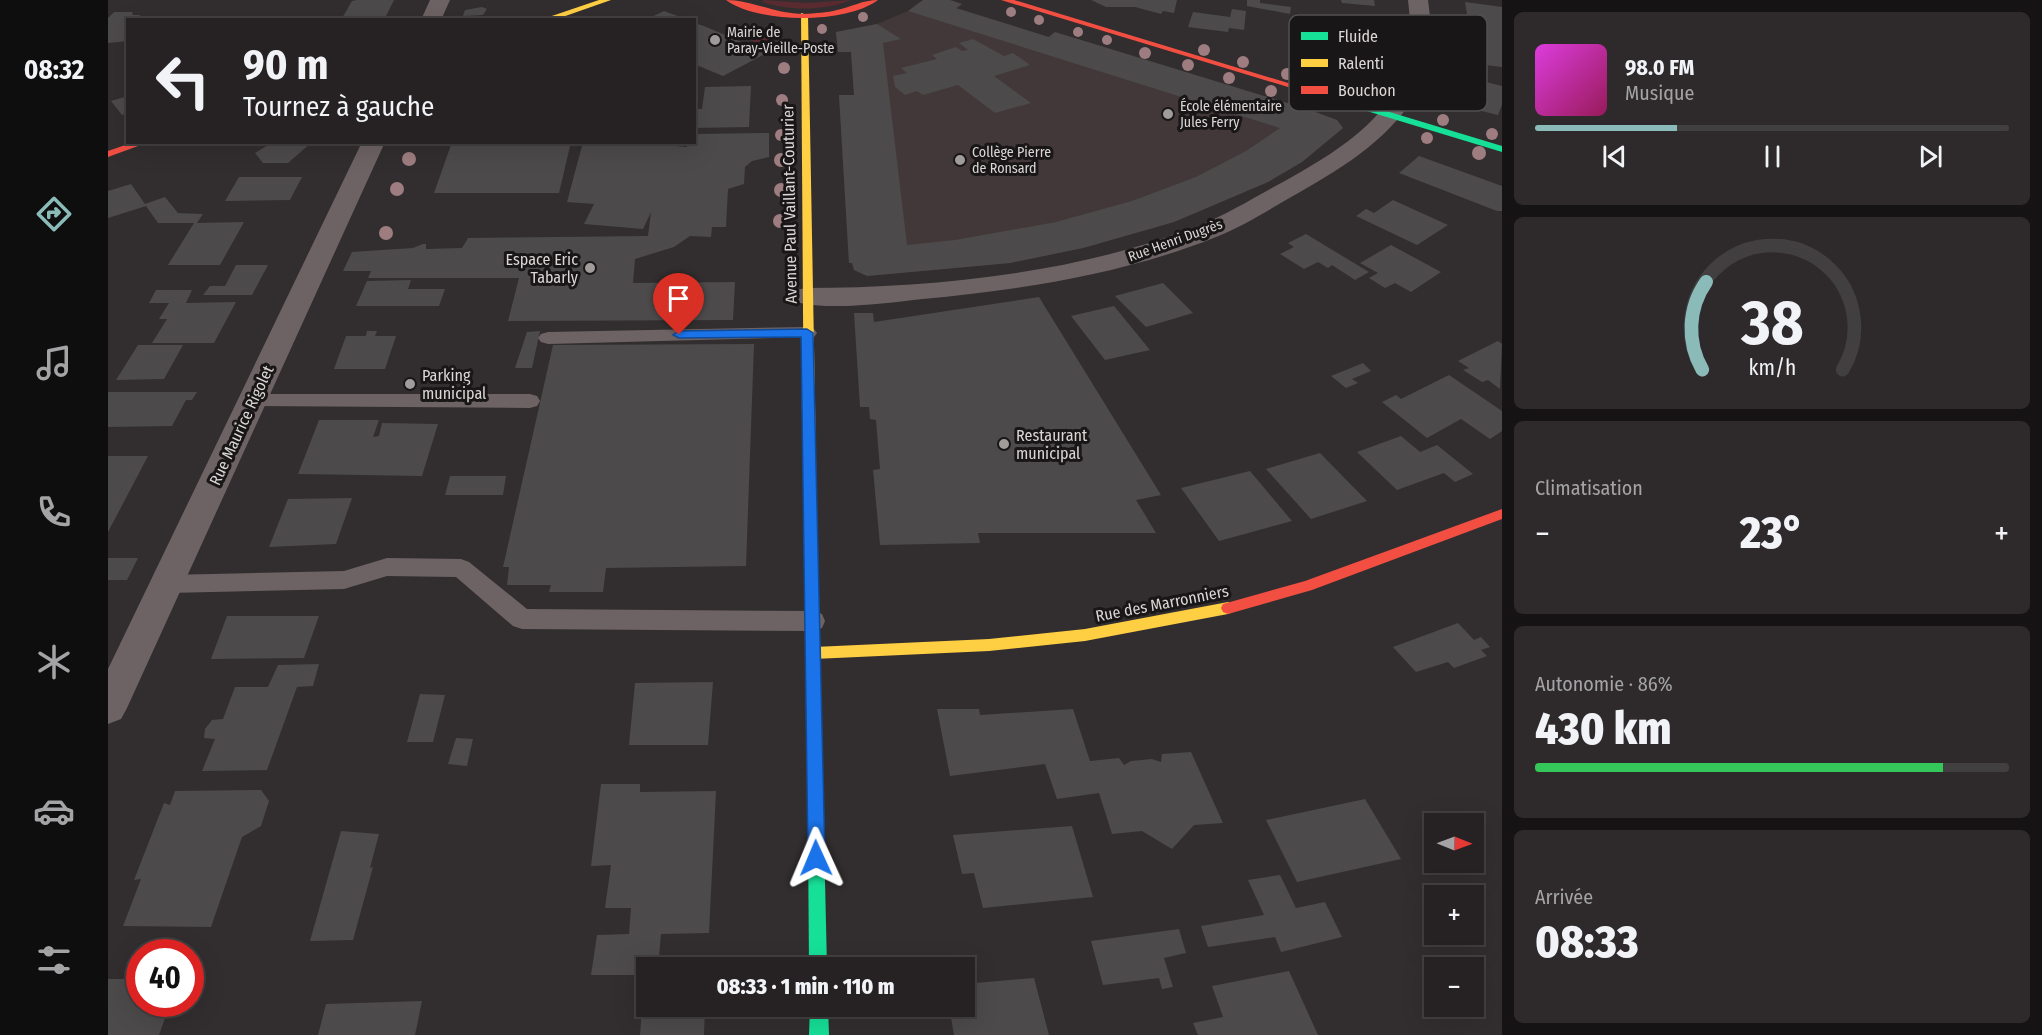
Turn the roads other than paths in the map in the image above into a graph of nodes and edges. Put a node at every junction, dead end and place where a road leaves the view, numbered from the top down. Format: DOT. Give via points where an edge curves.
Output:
graph roads {
  1 [pos="440,0"];
  2 [pos="607,0"];
  3 [pos="730,0"];
  4 [pos="874,0"];
  5 [pos="1005,0"];
  6 [pos="1418,0"];
  7 [pos="804,15"];
  8 [pos="1421,15"];
  9 [pos="432,18"];
  10 [pos="550,18"];
  11 [pos="1289,85"];
  12 [pos="1374,111"];
  13 [pos="1394,111"];
  14 [pos="1391,116"];
  15 [pos="139,144"];
  16 [pos="373,144"];
  17 [pos="1502,149"];
  18 [pos="108,154"];
  19 [pos="806,296"];
  20 [pos="807,333"];
  21 [pos="548,338"];
  22 [pos="253,401"];
  23 [pos="530,401"];
  24 [pos="1502,513"];
  25 [pos="167,584"];
  26 [pos="813,621"];
  27 [pos="814,653"];
  28 [pos="108,708"];
  29 [pos="818,957"];
  30 [pos="819,1017"];
  31 [pos="819,1035"];
  1 -- 9 [label="street"];
  2 -- 10 [label="street"];
  3 -- 7 [label="street" via="768,13"];
  4 -- 7 [label="street" via="847,11"];
  5 -- 11 [label="street"];
  6 -- 8 [label="street, Rue Henri Dugrès"];
  7 -- 19 [label="street, Avenue Paul Vaillant-Couturier"];
  12 -- 14 [label="street"];
  13 -- 14 [label="street, Rue Henri Dugrès"];
  14 -- 17 [label="street"];
  14 -- 19 [label="street, Rue Henri Dugrès" via="1345,157 1210,231 1133,256 1080,270 954,290"];
  15 -- 18 [label="street"];
  16 -- 22 [label="street, Rue Maurice Rigolet"];
  19 -- 20 [label="street, Avenue Paul Vaillant-Couturier"];
  20 -- 21 [label="lane"];
  20 -- 26 [label="street, Avenue Paul Vaillant-Couturier"];
  22 -- 23 [label="lane"];
  22 -- 25 [label="street, Rue Maurice Rigolet"];
  24 -- 27 [label="street, Rue des Marronniers" via="1307,586 1210,613 1086,635 1000,644"];
  25 -- 26 [label="lane" via="344,580 387,567 461,568 522,619"];
  25 -- 28 [label="street, Rue Maurice Rigolet"];
  26 -- 27 [label="street, Avenue Paul Vaillant-Couturier"];
  27 -- 29 [label="street, Avenue Paul Vaillant-Couturier"];
  30 -- 31 [label="street"];
}
